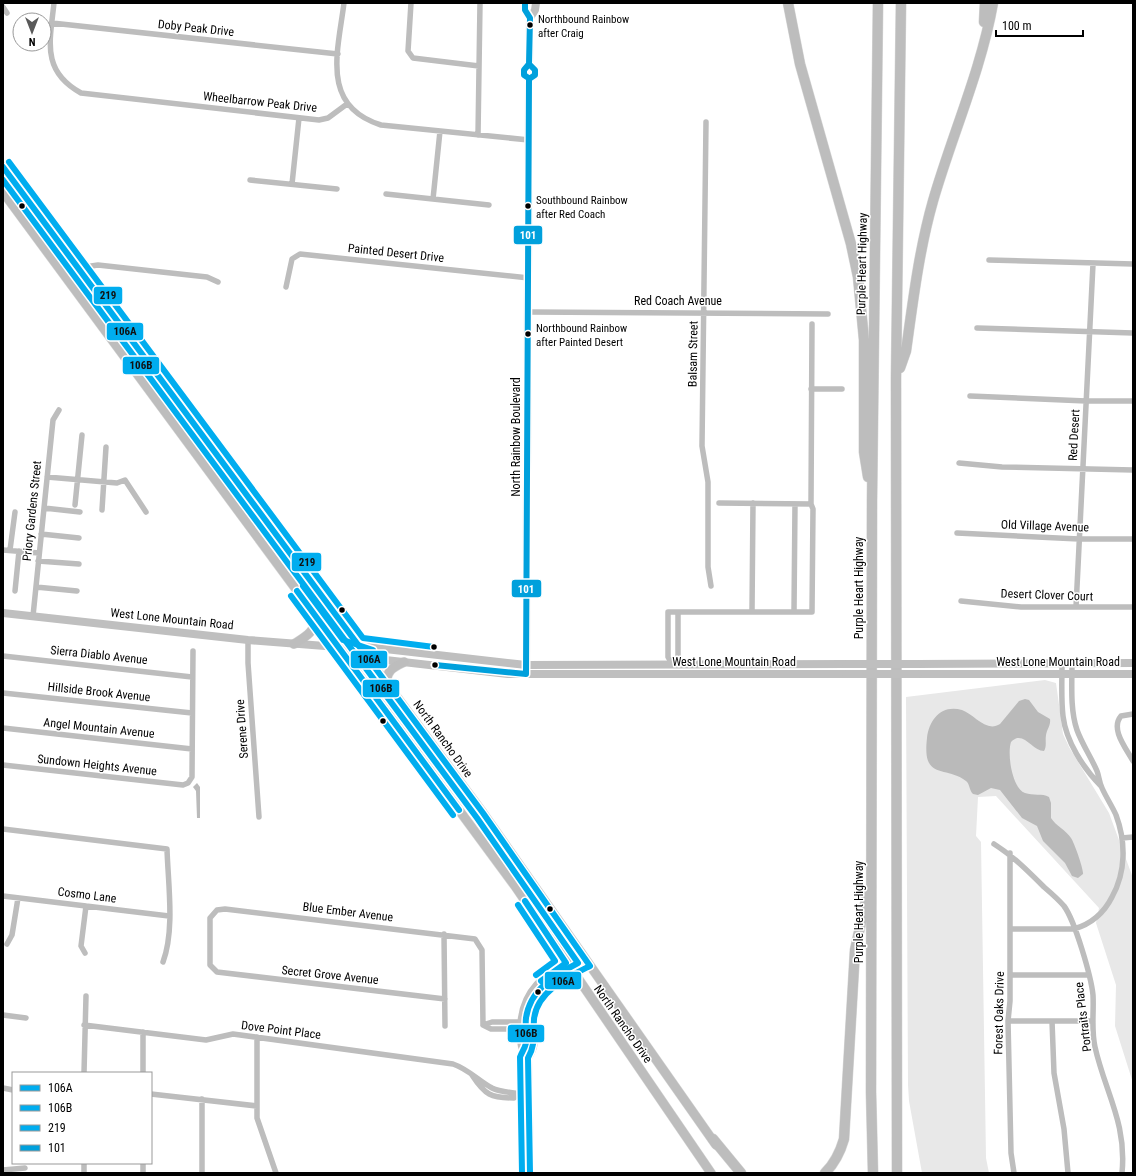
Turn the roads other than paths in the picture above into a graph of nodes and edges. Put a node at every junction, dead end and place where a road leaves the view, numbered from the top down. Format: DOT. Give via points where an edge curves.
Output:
graph roads {
  1 [pos="54,3"];
  2 [pos="344,3"];
  3 [pos="411,3"];
  4 [pos="480,3"];
  5 [pos="525,3"];
  6 [pos="536,3"];
  7 [pos="788,3"];
  8 [pos="794,3"];
  9 [pos="878,3"];
  10 [pos="901,3"];
  11 [pos="985,3"];
  12 [pos="993,3"];
  13 [pos="3,7"];
  14 [pos="7,13"];
  15 [pos="530,18"];
  16 [pos="52,23"];
  17 [pos="794,28"];
  18 [pos="50,52"];
  19 [pos="338,54"];
  20 [pos="980,57"];
  21 [pos="479,66"];
  22 [pos="347,104"];
  23 [pos="299,118"];
  24 [pos="706,122"];
  25 [pos="440,131"];
  26 [pos="478,135"];
  27 [pos="529,140"];
  28 [pos="3,166"];
  29 [pos="250,180"];
  30 [pos="292,184"];
  31 [pos="337,189"];
  32 [pos="3,192"];
  33 [pos="386,194"];
  34 [pos="433,199"];
  35 [pos="489,205"];
  36 [pos="990,260"];
  37 [pos="1093,264"];
  38 [pos="1133,264"];
  39 [pos="78,268"];
  40 [pos="529,278"];
  41 [pos="218,282"];
  42 [pos="286,287"];
  43 [pos="529,312"];
  44 [pos="704,312"];
  45 [pos="828,314"];
  46 [pos="812,324"];
  47 [pos="978,328"];
  48 [pos="1090,331"];
  49 [pos="1133,333"];
  50 [pos="116,344"];
  51 [pos="156,374"];
  52 [pos="896,378"];
  53 [pos="146,384"];
  54 [pos="811,389"];
  55 [pos="842,389"];
  56 [pos="970,396"];
  57 [pos="1086,401"];
  58 [pos="1133,401"];
  59 [pos="179,404"];
  60 [pos="59,410"];
  61 [pos="82,434"];
  62 [pos="106,447"];
  63 [pos="959,463"];
  64 [pos="1083,469"];
  65 [pos="1133,470"];
  66 [pos="47,477"];
  67 [pos="77,480"];
  68 [pos="103,482"];
  69 [pos="872,501"];
  70 [pos="719,503"];
  71 [pos="753,503"];
  72 [pos="795,504"];
  73 [pos="811,504"];
  74 [pos="75,505"];
  75 [pos="44,508"];
  76 [pos="102,510"];
  77 [pos="15,512"];
  78 [pos="80,512"];
  79 [pos="146,512"];
  80 [pos="957,533"];
  81 [pos="41,534"];
  82 [pos="79,538"];
  83 [pos="1080,539"];
  84 [pos="1133,539"];
  85 [pos="3,550"];
  86 [pos="10,550"];
  87 [pos="19,551"];
  88 [pos="39,553"];
  89 [pos="38,561"];
  90 [pos="79,564"];
  91 [pos="711,586"];
  92 [pos="36,587"];
  93 [pos="14,591"];
  94 [pos="77,591"];
  95 [pos="960,601"];
  96 [pos="1076,607"];
  97 [pos="1133,607"];
  98 [pos="678,612"];
  99 [pos="752,612"];
  100 [pos="794,612"];
  101 [pos="3,613"];
  102 [pos="33,616"];
  103 [pos="316,618"];
  104 [pos="248,640"];
  105 [pos="294,644"];
  106 [pos="359,646"];
  107 [pos="338,647"];
  108 [pos="193,651"];
  109 [pos="3,656"];
  110 [pos="368,658"];
  111 [pos="404,662"];
  112 [pos="1062,663"];
  113 [pos="1072,663"];
  114 [pos="1133,663"];
  115 [pos="526,664"];
  116 [pos="616,664"];
  117 [pos="624,664"];
  118 [pos="652,664"];
  119 [pos="672,664"];
  120 [pos="566,665"];
  121 [pos="580,665"];
  122 [pos="526,674"];
  123 [pos="565,674"];
  124 [pos="579,674"];
  125 [pos="620,674"];
  126 [pos="652,674"];
  127 [pos="672,674"];
  128 [pos="1062,674"];
  129 [pos="1072,674"];
  130 [pos="1133,674"];
  131 [pos="192,677"];
  132 [pos="387,683"];
  133 [pos="3,693"];
  134 [pos="192,713"];
  135 [pos="1133,714"];
  136 [pos="3,728"];
  137 [pos="192,749"];
  138 [pos="1133,761"];
  139 [pos="3,765"];
  140 [pos="1101,786"];
  141 [pos="465,789"];
  142 [pos="447,794"];
  143 [pos="259,817"];
  144 [pos="3,829"];
  145 [pos="1133,836"];
  146 [pos="1122,838"];
  147 [pos="994,844"];
  148 [pos="1010,853"];
  149 [pos="872,875"];
  150 [pos="3,896"];
  151 [pos="18,898"];
  152 [pos="86,906"];
  153 [pos="169,916"];
  154 [pos="1010,929"];
  155 [pos="1074,929"];
  156 [pos="444,934"];
  157 [pos="7,944"];
  158 [pos="85,953"];
  159 [pos="582,953"];
  160 [pos="163,962"];
  161 [pos="566,963"];
  162 [pos="590,966"];
  163 [pos="213,970"];
  164 [pos="574,974"];
  165 [pos="1010,975"];
  166 [pos="1089,975"];
  167 [pos="86,996"];
  168 [pos="445,999"];
  169 [pos="3,1015"];
  170 [pos="26,1018"];
  171 [pos="1008,1021"];
  172 [pos="1052,1021"];
  173 [pos="1092,1021"];
  174 [pos="84,1025"];
  175 [pos="446,1026"];
  176 [pos="521,1026"];
  177 [pos="143,1032"];
  178 [pos="257,1037"];
  179 [pos="528,1058"];
  180 [pos="84,1072"];
  181 [pos="143,1072"];
  182 [pos="152,1094"];
  183 [pos="529,1094"];
  184 [pos="202,1099"];
  185 [pos="257,1106"];
  186 [pos="713,1139"];
  187 [pos="24,1168"];
  188 [pos="3,1170"];
  189 [pos="202,1173"];
  190 [pos="276,1173"];
  191 [pos="530,1173"];
  192 [pos="711,1173"];
  193 [pos="735,1173"];
  194 [pos="741,1173"];
  195 [pos="825,1173"];
  196 [pos="873,1173"];
  197 [pos="897,1173"];
  198 [pos="1014,1173"];
  199 [pos="1068,1173"];
  200 [pos="1122,1173"];
  1 -- 16 [label="street"];
  2 -- 19 [label="street"];
  3 -- 21 [label="street" via="408,51 410,55 418,60"];
  4 -- 21 [label="street"];
  5 -- 15 [label="main road, North Rainbow Boulevard" via="525,10"];
  6 -- 15 [label="main road, North Rainbow Boulevard"];
  7 -- 17 [label="highway"];
  8 -- 17 [label="highway"];
  9 -- 69 [label="highway, Purple Heart Highway"];
  10 -- 52 [label="highway"];
  11 -- 20 [label="highway"];
  12 -- 20 [label="highway"];
  13 -- 14 [label="street"];
  15 -- 27 [label="main road, North Rainbow Boulevard" via="529,64 535,70 535,75 529,79"];
  16 -- 19 [label="street, Doby Peak Drive"];
  17 -- 69 [label="highway" via="800,64 858,277 864,340 864,452"];
  18 -- 23 [label="street, Wheelbarrow Peak Drive" via="57,73 72,88 89,95"];
  19 -- 22 [label="street" via="336,74 340,91"];
  20 -- 52 [label="highway" via="932,202 924,236 906,351"];
  21 -- 26 [label="street"];
  22 -- 23 [label="street, Wheelbarrow Peak Drive" via="328,118"];
  22 -- 25 [label="street" via="358,115 381,125"];
  23 -- 30 [label="street"];
  24 -- 44 [label="street, Balsam Street"];
  25 -- 26 [label="street"];
  25 -- 34 [label="street"];
  26 -- 27 [label="street"];
  27 -- 40 [label="main road, North Rainbow Boulevard"];
  28 -- 39 [label="main road, North Rancho Drive"];
  29 -- 30 [label="street"];
  30 -- 31 [label="street"];
  32 -- 50 [label="main road, North Rancho Drive"];
  33 -- 34 [label="street"];
  34 -- 35 [label="street"];
  36 -- 37 [label="street"];
  37 -- 38 [label="street"];
  37 -- 48 [label="street, Red Desert"];
  39 -- 41 [label="street" via="109,266 207,277"];
  39 -- 51 [label="main road, North Rancho Drive"];
  40 -- 42 [label="street, Painted Desert Drive" via="300,254 292,259"];
  40 -- 43 [label="main road, North Rainbow Boulevard"];
  43 -- 44 [label="street, Red Coach Avenue"];
  43 -- 115 [label="main road, North Rainbow Boulevard"];
  44 -- 45 [label="street, Red Coach Avenue"];
  44 -- 91 [label="street, Balsam Street" via="702,446 708,482 708,567"];
  46 -- 54 [label="street"];
  47 -- 48 [label="street"];
  48 -- 49 [label="street"];
  48 -- 57 [label="street, Red Desert"];
  50 -- 51 [label="main road" via="131,354 142,370"];
  50 -- 53 [label="main road, North Rancho Drive"];
  51 -- 59 [label="main road, North Rancho Drive"];
  52 -- 197 [label="highway"];
  53 -- 59 [label="main road" via="156,384 165,396"];
  53 -- 103 [label="main road, North Rancho Drive"];
  54 -- 55 [label="street"];
  54 -- 73 [label="street"];
  56 -- 57 [label="street"];
  57 -- 58 [label="street"];
  57 -- 64 [label="street, Red Desert"];
  59 -- 106 [label="main road, North Rancho Drive"];
  60 -- 66 [label="street, Priory Gardens Street" via="52,420"];
  61 -- 67 [label="street"];
  62 -- 68 [label="street"];
  63 -- 64 [label="street"];
  64 -- 65 [label="street"];
  64 -- 83 [label="street, Red Desert"];
  66 -- 67 [label="street"];
  66 -- 75 [label="street, Priory Gardens Street"];
  67 -- 68 [label="street"];
  67 -- 74 [label="street"];
  68 -- 76 [label="street"];
  68 -- 79 [label="street" via="117,483 125,480"];
  69 -- 149 [label="highway, Purple Heart Highway"];
  70 -- 71 [label="street"];
  71 -- 72 [label="street"];
  71 -- 99 [label="street"];
  72 -- 73 [label="street"];
  72 -- 100 [label="street"];
  73 -- 100 [label="street" via="812,612"];
  75 -- 78 [label="street"];
  75 -- 81 [label="street, Priory Gardens Street"];
  77 -- 86 [label="street"];
  80 -- 83 [label="street, Old Village Avenue"];
  81 -- 82 [label="street"];
  81 -- 88 [label="street, Priory Gardens Street"];
  83 -- 84 [label="street, Old Village Avenue"];
  83 -- 96 [label="street, Red Desert"];
  85 -- 86 [label="street"];
  86 -- 87 [label="street"];
  87 -- 88 [label="street"];
  87 -- 93 [label="street"];
  88 -- 89 [label="street, Priory Gardens Street"];
  89 -- 90 [label="street"];
  89 -- 92 [label="street, Priory Gardens Street"];
  92 -- 94 [label="street"];
  92 -- 102 [label="street, Priory Gardens Street"];
  95 -- 96 [label="street, Desert Clover Court" via="1021,607"];
  96 -- 97 [label="street, Desert Clover Court"];
  98 -- 99 [label="street"];
  98 -- 119 [label="street" via="678,657"];
  98 -- 119 [label="street" via="668,612 668,657"];
  99 -- 100 [label="street"];
  101 -- 102 [label="main road, West Lone Mountain Road"];
  102 -- 104 [label="main road, West Lone Mountain Road"];
  103 -- 105 [label="main road" via="316,624 310,634"];
  103 -- 107 [label="main road, North Rancho Drive"];
  104 -- 105 [label="main road, West Lone Mountain Road"];
  104 -- 143 [label="street, Serene Drive"];
  105 -- 107 [label="main road, West Lone Mountain Road"];
  106 -- 107 [label="main road, West Lone Mountain Road"];
  106 -- 110 [label="main road, North Rancho Drive"];
  106 -- 115 [label="main road, West Lone Mountain Road"];
  107 -- 110 [label="main road, West Lone Mountain Road"];
  107 -- 142 [label="main road, North Rancho Drive"];
  108 -- 131 [label="street"];
  109 -- 131 [label="street, Sierra Diablo Avenue"];
  110 -- 111 [label="main road, West Lone Mountain Road"];
  110 -- 132 [label="main road, North Rancho Drive"];
  111 -- 122 [label="main road, West Lone Mountain Road"];
  111 -- 132 [label="main road" via="391,669"];
  112 -- 113 [label="main road, West Lone Mountain Road"];
  112 -- 119 [label="main road, West Lone Mountain Road, bridge"];
  112 -- 128 [label="street"];
  113 -- 114 [label="main road, West Lone Mountain Road"];
  113 -- 129 [label="street"];
  115 -- 120 [label="main road, West Lone Mountain Road"];
  115 -- 122 [label="main road, North Rainbow Boulevard"];
  116 -- 117 [label="main road, West Lone Mountain Road"];
  116 -- 121 [label="main road, West Lone Mountain Road"];
  116 -- 125 [label="main road"];
  117 -- 118 [label="main road, West Lone Mountain Road"];
  117 -- 125 [label="main road"];
  118 -- 119 [label="main road, West Lone Mountain Road"];
  118 -- 126 [label="main road"];
  119 -- 127 [label="main road"];
  120 -- 121 [label="main road, West Lone Mountain Road"];
  120 -- 123 [label="main road"];
  121 -- 124 [label="main road"];
  122 -- 123 [label="main road, West Lone Mountain Road"];
  123 -- 124 [label="main road, West Lone Mountain Road"];
  124 -- 125 [label="main road, West Lone Mountain Road"];
  125 -- 126 [label="main road, West Lone Mountain Road"];
  126 -- 127 [label="main road, West Lone Mountain Road"];
  127 -- 128 [label="main road, West Lone Mountain Road, bridge"];
  128 -- 129 [label="main road, West Lone Mountain Road"];
  128 -- 140 [label="street" via="1063,717 1066,731 1090,775"];
  129 -- 130 [label="main road, West Lone Mountain Road"];
  129 -- 140 [label="street" via="1076,728 1097,771"];
  131 -- 134 [label="street"];
  132 -- 141 [label="main road, North Rancho Drive"];
  133 -- 134 [label="street, Hillside Brook Avenue"];
  134 -- 137 [label="street"];
  135 -- 138 [label="street" via="1125,714 1117,720 1117,731"];
  136 -- 137 [label="street, Angel Mountain Avenue"];
  137 -- 139 [label="street, Sundown Heights Avenue" via="192,777 183,785"];
  140 -- 146 [label="street" via="1116,815"];
  141 -- 142 [label="main road"];
  141 -- 159 [label="main road, North Rancho Drive"];
  142 -- 161 [label="main road, North Rancho Drive"];
  144 -- 153 [label="street" via="167,848"];
  145 -- 146 [label="street"];
  146 -- 155 [label="street" via="1120,878 1114,893 1104,911"];
  147 -- 148 [label="street, Portraits Place"];
  148 -- 154 [label="street, Forest Oaks Drive"];
  148 -- 155 [label="street, Portraits Place" via="1063,906"];
  149 -- 195 [label="highway" via="855,950 844,1139 833,1165"];
  149 -- 196 [label="highway, Purple Heart Highway"];
  150 -- 151 [label="street, Cosmo Lane"];
  151 -- 152 [label="street, Cosmo Lane"];
  151 -- 157 [label="street" via="12,935"];
  152 -- 153 [label="street, Cosmo Lane"];
  152 -- 158 [label="street" via="81,946"];
  153 -- 160 [label="street" via="167,951"];
  154 -- 155 [label="street"];
  154 -- 165 [label="street, Forest Oaks Drive"];
  155 -- 166 [label="street, Portraits Place"];
  156 -- 163 [label="street, Blue Ember Avenue" via="225,909 214,912 209,922 210,961"];
  156 -- 168 [label="street"];
  156 -- 176 [label="street, Blue Ember Avenue" via="470,937 478,942 482,950 483,1025 492,1022"];
  159 -- 161 [label="main road"];
  159 -- 162 [label="main road, North Rancho Drive"];
  161 -- 164 [label="main road, North Rancho Drive"];
  161 -- 176 [label="main road" via="532,990 521,1014"];
  162 -- 164 [label="main road"];
  162 -- 186 [label="main road, North Rancho Drive"];
  163 -- 168 [label="street, Secret Grove Avenue" via="221,974"];
  164 -- 179 [label="main road" via="552,989 538,1005 535,1016 535,1048"];
  164 -- 192 [label="main road, North Rancho Drive"];
  165 -- 166 [label="street"];
  165 -- 171 [label="street, Forest Oaks Drive"];
  166 -- 173 [label="street, Portraits Place" via="1093,994"];
  167 -- 174 [label="street"];
  168 -- 175 [label="street"];
  169 -- 170 [label="street"];
  171 -- 172 [label="street"];
  171 -- 198 [label="street, Forest Oaks Drive" via="1011,1153"];
  172 -- 173 [label="street"];
  172 -- 199 [label="street" via="1054,1073 1064,1129"];
  173 -- 200 [label="street, Portraits Place" via="1095,1047 1117,1114 1122,1139"];
  174 -- 177 [label="street, Dove Point Place"];
  174 -- 180 [label="street"];
  176 -- 179 [label="main road" via="521,1048"];
  177 -- 178 [label="street, Dove Point Place" via="206,1040 233,1034"];
  177 -- 181 [label="street"];
  178 -- 183 [label="street, Dove Point Place" via="453,1064 472,1075 489,1095 514,1098 518,1094"];
  178 -- 185 [label="street"];
  179 -- 183 [label="main road"];
  182 -- 184 [label="street"];
  183 -- 191 [label="main road"];
  184 -- 185 [label="street"];
  184 -- 189 [label="street"];
  185 -- 190 [label="street" via="257,1118"];
  186 -- 193 [label="main road, North Rancho Drive"];
  186 -- 194 [label="highway"];
  187 -- 188 [label="street"];
}
